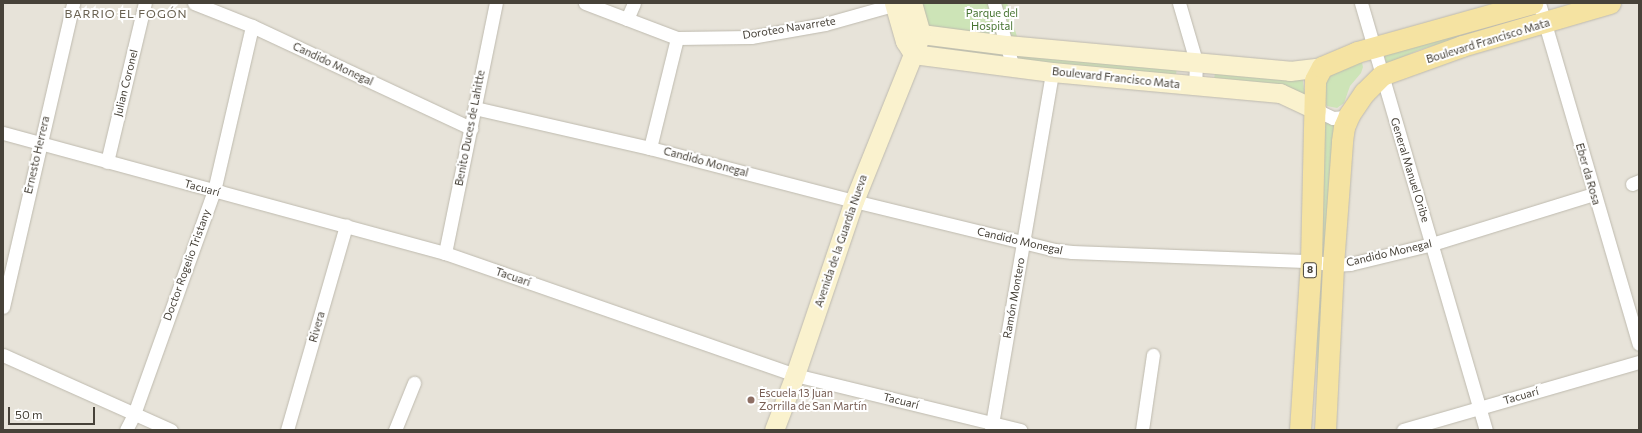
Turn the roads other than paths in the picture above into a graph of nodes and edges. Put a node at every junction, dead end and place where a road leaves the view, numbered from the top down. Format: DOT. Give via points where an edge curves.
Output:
graph roads {
  1 [pos="73,3"];
  2 [pos="145,3"];
  3 [pos="194,3"];
  4 [pos="496,3"];
  5 [pos="586,3"];
  6 [pos="634,3"];
  7 [pos="900,3"];
  8 [pos="994,3"];
  9 [pos="1179,3"];
  10 [pos="1360,3"];
  11 [pos="1532,3"];
  12 [pos="1539,3"];
  13 [pos="1610,3"];
  14 [pos="627,19"];
  15 [pos="1544,23"];
  16 [pos="252,26"];
  17 [pos="921,34"];
  18 [pos="677,38"];
  19 [pos="1007,45"];
  20 [pos="1374,48"];
  21 [pos="913,54"];
  22 [pos="1196,61"];
  23 [pos="1014,67"];
  24 [pos="1322,68"];
  25 [pos="1052,72"];
  26 [pos="1382,75"];
  27 [pos="1195,86"];
  28 [pos="475,108"];
  29 [pos="1316,110"];
  30 [pos="1349,115"];
  31 [pos="471,128"];
  32 [pos="3,133"];
  33 [pos="39,144"];
  34 [pos="650,148"];
  35 [pos="107,162"];
  36 [pos="214,191"];
  37 [pos="1594,194"];
  38 [pos="854,201"];
  39 [pos="346,225"];
  40 [pos="1024,243"];
  41 [pos="1432,244"];
  42 [pos="445,253"];
  43 [pos="1311,261"];
  44 [pos="1333,265"];
  45 [pos="3,307"];
  46 [pos="1639,344"];
  47 [pos="3,355"];
  48 [pos="1153,355"];
  49 [pos="1639,362"];
  50 [pos="795,375"];
  51 [pos="414,383"];
  52 [pos="1479,407"];
  53 [pos="134,414"];
  54 [pos="992,427"];
  55 [pos="126,430"];
  56 [pos="171,430"];
  57 [pos="287,430"];
  58 [pos="395,430"];
  59 [pos="774,430"];
  60 [pos="1020,430"];
  61 [pos="1142,430"];
  62 [pos="1300,430"];
  63 [pos="1325,430"];
  64 [pos="1403,430"];
  65 [pos="1486,430"];
  1 -- 33 [label="street, Ernesto Herrera"];
  2 -- 35 [label="street, Julian Coronel"];
  3 -- 16 [label="street, Candido Monegal"];
  4 -- 28 [label="street, Benito Duces de Lahitte"];
  5 -- 14 [label="street, Doroteo Navarrete"];
  6 -- 14 [label="street"];
  7 -- 17 [label="street"];
  7 -- 18 [label="street, Doroteo Navarrete" via="825,24 751,36"];
  7 -- 21 [label="street" via="905,41"];
  8 -- 19 [label="street"];
  9 -- 22 [label="street"];
  10 -- 20 [label="street, General Manuel Oribe"];
  11 -- 20 [label="main road, Boulevard Francisco Mata"];
  12 -- 15 [label="street, Eber da Rosa"];
  13 -- 15 [label="main road, Boulevard Francisco Mata / 8"];
  14 -- 18 [label="street, Doroteo Navarrete"];
  15 -- 26 [label="main road, Boulevard Francisco Mata / 8" via="1462,46"];
  15 -- 37 [label="street, Eber da Rosa"];
  16 -- 31 [label="street, Candido Monegal"];
  16 -- 36 [label="street, Doctor Rogelio Tristany"];
  17 -- 19 [label="street, Boulevard Francisco Mata"];
  17 -- 21 [label="street, Avenida de la Guardia Nueva"];
  18 -- 34 [label="street"];
  19 -- 22 [label="street, Boulevard Francisco Mata"];
  19 -- 23 [label="street"];
  20 -- 24 [label="main road, Boulevard Francisco Mata" via="1344,57"];
  20 -- 26 [label="street, General Manuel Oribe"];
  21 -- 23 [label="street, Boulevard Francisco Mata"];
  21 -- 38 [label="street, Avenida de la Guardia Nueva"];
  22 -- 24 [label="street, Boulevard Francisco Mata" via="1290,71"];
  22 -- 27 [label="street"];
  23 -- 25 [label="street, Boulevard Francisco Mata"];
  24 -- 29 [label="main road, 8" via="1315,80"];
  25 -- 27 [label="street, Boulevard Francisco Mata"];
  25 -- 40 [label="street, Ramón Montero"];
  26 -- 30 [label="main road, Boulevard Francisco Mata / 8" via="1364,93"];
  26 -- 41 [label="street, General Manuel Oribe"];
  27 -- 29 [label="street, Boulevard Francisco Mata" via="1280,93"];
  28 -- 31 [label="street, Benito Duces de Lahitte"];
  28 -- 34 [label="street, Candido Monegal"];
  29 -- 30 [label="street, Boulevard Francisco Mata" via="1333,118"];
  29 -- 43 [label="main road, 8"];
  30 -- 44 [label="main road, 8" via="1342,141"];
  31 -- 42 [label="street, Benito Duces de Lahitte"];
  32 -- 33 [label="street, Tacuarí"];
  33 -- 35 [label="street, Tacuarí"];
  33 -- 45 [label="street, Ernesto Herrera"];
  34 -- 38 [label="street, Candido Monegal"];
  35 -- 36 [label="street, Tacuarí"];
  36 -- 39 [label="street, Tacuarí"];
  36 -- 53 [label="street, Doctor Rogelio Tristany"];
  37 -- 41 [label="street, Candido Monegal"];
  37 -- 46 [label="street, Eber da Rosa"];
  38 -- 40 [label="street, Candido Monegal"];
  38 -- 50 [label="street, Avenida de la Guardia Nueva"];
  39 -- 42 [label="street, Tacuarí"];
  39 -- 57 [label="street, Rivera"];
  40 -- 43 [label="street, Candido Monegal" via="1072,252"];
  40 -- 54 [label="street, Ramón Montero"];
  41 -- 44 [label="street, Candido Monegal" via="1361,262"];
  41 -- 52 [label="street, General Manuel Oribe"];
  42 -- 50 [label="street, Tacuarí"];
  43 -- 44 [label="street, Candido Monegal"];
  43 -- 62 [label="main road, 8"];
  44 -- 63 [label="main road, 8"];
  47 -- 53 [label="street"];
  48 -- 61 [label="street"];
  49 -- 52 [label="street, Tacuarí"];
  50 -- 54 [label="street, Tacuarí"];
  50 -- 59 [label="street, Avenida de la Guardia Nueva"];
  51 -- 58 [label="street"];
  52 -- 64 [label="street, Tacuarí"];
  52 -- 65 [label="street, General Manuel Oribe"];
  53 -- 55 [label="street, Doctor Rogelio Tristany"];
  53 -- 56 [label="street"];
  54 -- 60 [label="street, Tacuarí"];
}
